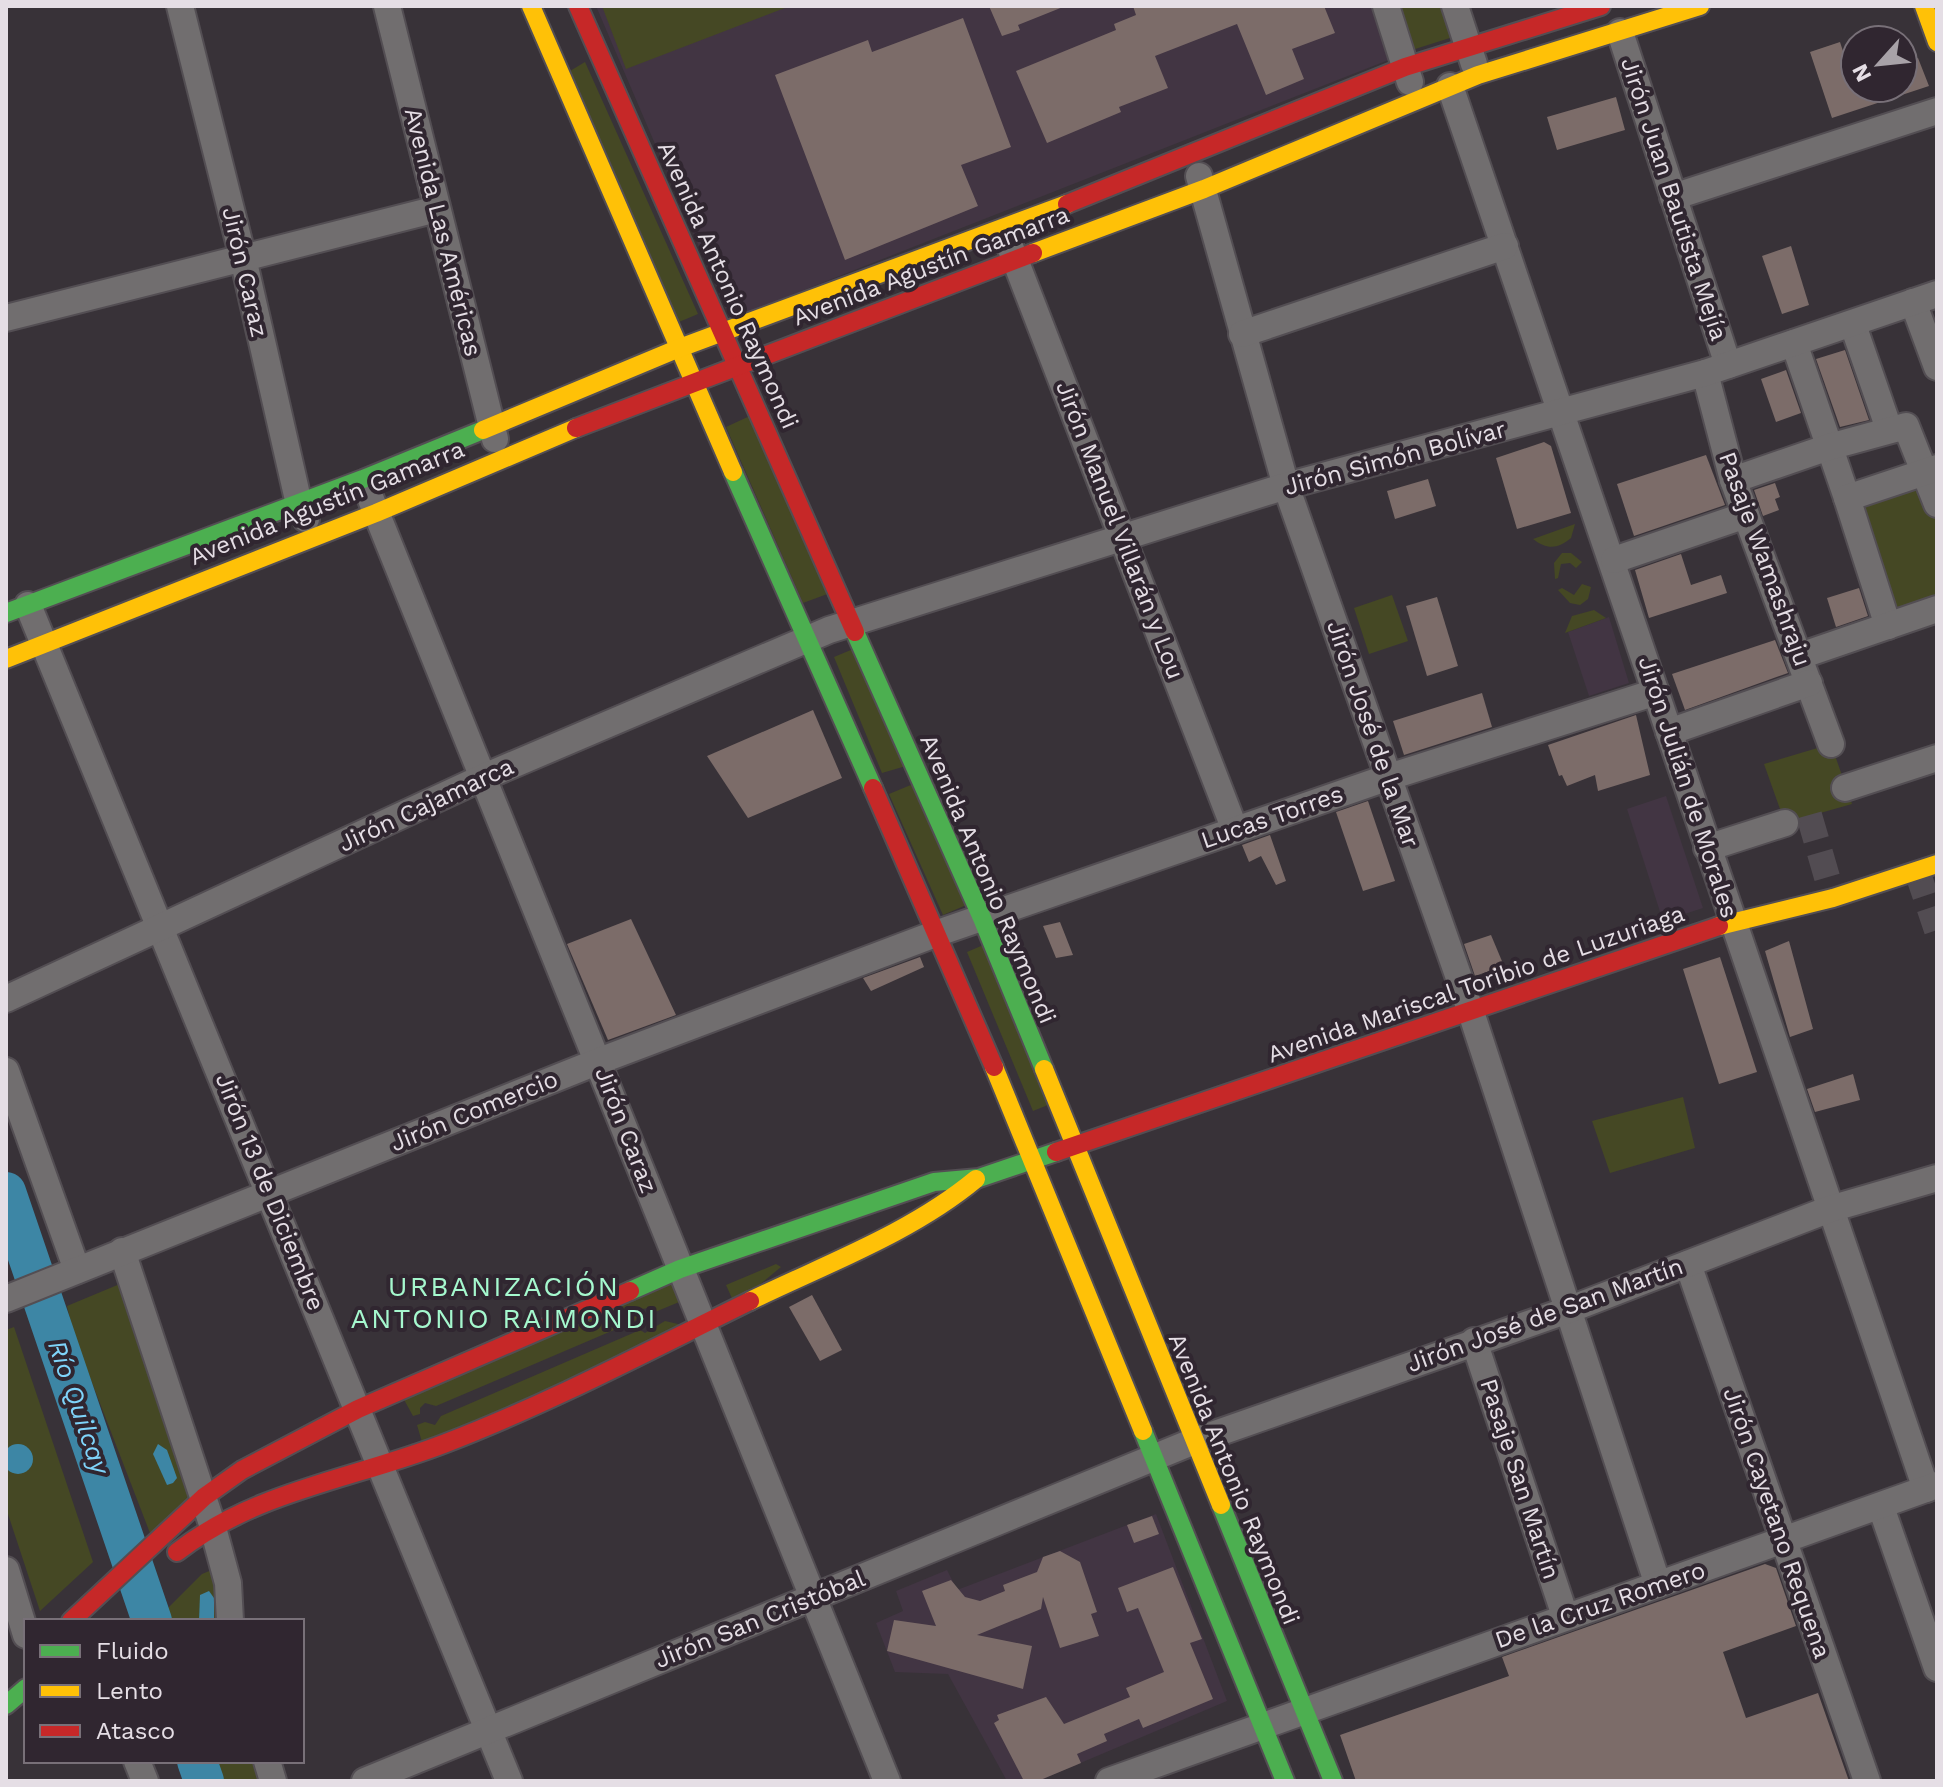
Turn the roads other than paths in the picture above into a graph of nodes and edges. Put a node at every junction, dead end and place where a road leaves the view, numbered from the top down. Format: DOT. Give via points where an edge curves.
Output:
graph roads {
  1 [pos="180,6"];
  2 [pos="387,6"];
  3 [pos="531,6"];
  4 [pos="578,6"];
  5 [pos="1386,6"];
  6 [pos="1455,6"];
  7 [pos="1601,6"];
  8 [pos="1700,6"];
  9 [pos="1924,6"];
  10 [pos="1620,32"];
  11 [pos="1937,42"];
  12 [pos="1469,48"];
  13 [pos="575,54"];
  14 [pos="1405,67"];
  15 [pos="1478,75"];
  16 [pos="1450,86"];
  17 [pos="1416,100"];
  18 [pos="1937,111"];
  19 [pos="1192,153"];
  20 [pos="1204,189"];
  21 [pos="1673,197"];
  22 [pos="437,209"];
  23 [pos="1003,230"];
  24 [pos="1505,246"];
  25 [pos="243,258"];
  26 [pos="1016,260"];
  27 [pos="1925,298"];
  28 [pos="7,313"];
  29 [pos="1853,325"];
  30 [pos="723,332"];
  31 [pos="1242,334"];
  32 [pos="1794,343"];
  33 [pos="677,349"];
  34 [pos="738,365"];
  35 [pos="1937,367"];
  36 [pos="1716,369"];
  37 [pos="692,382"];
  38 [pos="1563,414"];
  39 [pos="492,425"];
  40 [pos="1889,429"];
  41 [pos="1829,447"];
  42 [pos="499,458"];
  43 [pos="1931,470"];
  44 [pos="363,479"];
  45 [pos="1733,480"];
  46 [pos="1286,486"];
  47 [pos="1847,498"];
  48 [pos="299,504"];
  49 [pos="1937,504"];
  50 [pos="376,513"];
  51 [pos="1748,522"];
  52 [pos="314,536"];
  53 [pos="1121,539"];
  54 [pos="1614,560"];
  55 [pos="17,609"];
  56 [pos="1936,613"];
  57 [pos="852,622"];
  58 [pos="1888,626"];
  59 [pos="808,638"];
  60 [pos="44,643"];
  61 [pos="1800,656"];
  62 [pos="6,659"];
  63 [pos="1809,683"];
  64 [pos="1656,692"];
  65 [pos="1669,732"];
  66 [pos="1831,744"];
  67 [pos="1937,758"];
  68 [pos="484,777"];
  69 [pos="1389,777"];
  70 [pos="1845,788"];
  71 [pos="1785,823"];
  72 [pos="1235,830"];
  73 [pos="1707,848"];
  74 [pos="1937,864"];
  75 [pos="982,918"];
  76 [pos="1732,922"];
  77 [pos="158,928"];
  78 [pos="935,934"];
  79 [pos="6,999"];
  80 [pos="1471,1012"];
  81 [pos="599,1061"];
  82 [pos="6,1071"];
  83 [pos="1073,1145"];
  84 [pos="1033,1158"];
  85 [pos="979,1178"];
  86 [pos="1937,1178"];
  87 [pos="272,1194"];
  88 [pos="1830,1209"];
  89 [pos="122,1251"];
  90 [pos="1688,1264"];
  91 [pos="680,1269"];
  92 [pos="68,1273"];
  93 [pos="6,1299"];
  94 [pos="1568,1310"];
  95 [pos="702,1323"];
  96 [pos="1474,1341"];
  97 [pos="358,1409"];
  98 [pos="1192,1442"];
  99 [pos="1154,1457"];
  100 [pos="382,1464"];
  101 [pos="1931,1487"];
  102 [pos="204,1497"];
  103 [pos="1881,1507"];
  104 [pos="212,1524"];
  105 [pos="1783,1541"];
  106 [pos="165,1563"];
  107 [pos="6,1570"];
  108 [pos="1658,1585"];
  109 [pos="814,1597"];
  110 [pos="1234,1597"];
  111 [pos="1565,1616"];
  112 [pos="73,1619"];
  113 [pos="230,1619"];
  114 [pos="24,1628"];
  115 [pos="1937,1668"];
  116 [pos="24,1690"];
  117 [pos="6,1705"];
  118 [pos="1303,1710"];
  119 [pos="1262,1724"];
  120 [pos="490,1730"];
  121 [pos="365,1781"];
  122 [pos="509,1781"];
  123 [pos="887,1781"];
  124 [pos="1109,1781"];
  125 [pos="1285,1781"];
  126 [pos="1333,1781"];
  127 [pos="1867,1781"];
  1 -- 25 [label="street, Jirón Caraz"];
  2 -- 22 [label="street, Avenida Las Américas"];
  3 -- 13 [label="main road, Avenida Antonio Raymondi"];
  4 -- 13 [label="main road, Avenida Antonio Raymondi"];
  5 -- 14 [label="street"];
  6 -- 12 [label="street"];
  7 -- 12 [label="main road, Avenida Agustín Gamarra"];
  8 -- 10 [label="main road, Avenida Agustín Gamarra"];
  9 -- 11 [label="main road"];
  10 -- 15 [label="main road, Avenida Agustín Gamarra"];
  10 -- 21 [label="street, Jirón Juan Bautista Mejía"];
  12 -- 14 [label="main road, Avenida Agustín Gamarra"];
  12 -- 15 [label="street"];
  13 -- 30 [label="main road, Avenida Antonio Raymondi"];
  13 -- 33 [label="main road, Avenida Antonio Raymondi"];
  14 -- 17 [label="street"];
  14 -- 19 [label="main road, Avenida Agustín Gamarra"];
  15 -- 16 [label="main road, Avenida Agustín Gamarra"];
  16 -- 17 [label="main road, Avenida Agustín Gamarra"];
  16 -- 24 [label="street, Jirón Julián de Morales"];
  17 -- 20 [label="main road, Avenida Agustín Gamarra"];
  18 -- 21 [label="street"];
  19 -- 20 [label="street, Jirón José de la Mar"];
  19 -- 23 [label="main road, Avenida Agustín Gamarra"];
  20 -- 26 [label="main road, Avenida Agustín Gamarra"];
  20 -- 31 [label="street, Jirón José de la Mar"];
  21 -- 36 [label="street, Jirón Juan Bautista Mejía"];
  22 -- 25 [label="street"];
  22 -- 39 [label="street, Avenida Las Américas"];
  23 -- 26 [label="street, Jirón Manuel Villarán y Lou"];
  23 -- 30 [label="main road, Avenida Agustín Gamarra"];
  24 -- 31 [label="street"];
  24 -- 38 [label="street, Jirón Julián de Morales"];
  25 -- 28 [label="street"];
  25 -- 48 [label="street, Jirón Caraz"];
  26 -- 34 [label="main road, Avenida Agustín Gamarra"];
  26 -- 53 [label="street, Jirón Manuel Villarán y Lou"];
  27 -- 29 [label="street, Jirón Simón Bolívar"];
  27 -- 35 [label="street"];
  29 -- 32 [label="street, Jirón Simón Bolívar"];
  29 -- 40 [label="street"];
  30 -- 33 [label="main road, Avenida Agustín Gamarra"];
  30 -- 34 [label="main road, Avenida Antonio Raymondi"];
  31 -- 46 [label="street, Jirón José de la Mar"];
  32 -- 36 [label="street, Jirón Simón Bolívar"];
  32 -- 41 [label="street"];
  33 -- 37 [label="main road, Avenida Antonio Raymondi"];
  33 -- 39 [label="main road, Avenida Agustín Gamarra"];
  34 -- 37 [label="main road, Avenida Agustín Gamarra"];
  34 -- 57 [label="main road, Avenida Antonio Raymondi"];
  36 -- 38 [label="street, Jirón Simón Bolívar"];
  36 -- 45 [label="street, Pasaje Wamashraju"];
  37 -- 42 [label="main road, Avenida Agustín Gamarra"];
  37 -- 59 [label="main road, Avenida Antonio Raymondi"];
  38 -- 46 [label="street, Jirón Simón Bolívar"];
  38 -- 54 [label="street, Jirón Julián de Morales"];
  39 -- 42 [label="street, Avenida Las Américas"];
  39 -- 44 [label="main road, Avenida Agustín Gamarra"];
  40 -- 41 [label="street"];
  40 -- 43 [label="street" via="1906,426"];
  41 -- 45 [label="street"];
  41 -- 47 [label="street"];
  42 -- 50 [label="main road, Avenida Agustín Gamarra"];
  43 -- 47 [label="street"];
  43 -- 49 [label="street"];
  44 -- 48 [label="main road, Avenida Agustín Gamarra"];
  44 -- 50 [label="street, Jirón Caraz"];
  45 -- 51 [label="street, Pasaje Wamashraju"];
  46 -- 53 [label="street, Jirón Simón Bolívar"];
  46 -- 69 [label="street, Jirón José de la Mar"];
  47 -- 58 [label="street"];
  48 -- 52 [label="street, Jirón Caraz"];
  48 -- 55 [label="main road, Avenida Agustín Gamarra"];
  50 -- 52 [label="main road, Avenida Agustín Gamarra"];
  50 -- 68 [label="street, Jirón Caraz"];
  51 -- 54 [label="street"];
  51 -- 61 [label="street, Pasaje Wamashraju"];
  52 -- 60 [label="main road, Avenida Agustín Gamarra"];
  53 -- 57 [label="street, Jirón Simón Bolívar"];
  53 -- 72 [label="street, Jirón Manuel Villarán y Lou"];
  54 -- 64 [label="street, Jirón Julián de Morales"];
  55 -- 60 [label="street, Jirón 13 de Diciembre"];
  56 -- 58 [label="street"];
  57 -- 59 [label="street, Jirón Cajamarca"];
  57 -- 75 [label="main road, Avenida Antonio Raymondi"];
  58 -- 61 [label="street"];
  59 -- 68 [label="street, Jirón Cajamarca"];
  59 -- 78 [label="main road, Avenida Antonio Raymondi"];
  60 -- 62 [label="main road, Avenida Agustín Gamarra"];
  60 -- 77 [label="street, Jirón 13 de Diciembre"];
  61 -- 63 [label="street, Pasaje Wamashraju"];
  63 -- 65 [label="street"];
  63 -- 66 [label="street, Pasaje Wamashraju"];
  64 -- 65 [label="street, Jirón Julián de Morales"];
  64 -- 69 [label="street, Lucas Torres"];
  65 -- 73 [label="street, Jirón Julián de Morales"];
  67 -- 70 [label="street"];
  68 -- 77 [label="street, Jirón Cajamarca"];
  68 -- 81 [label="street, Jirón Caraz"];
  69 -- 72 [label="street, Lucas Torres"];
  69 -- 80 [label="street, Jirón José de la Mar"];
  71 -- 73 [label="street"];
  72 -- 75 [label="street, Lucas Torres"];
  73 -- 76 [label="street, Jirón Julián de Morales"];
  74 -- 76 [label="main road, Avenida Mariscal Toribio de Luzuriaga" via="1833,898"];
  75 -- 78 [label="street, Lucas Torres"];
  75 -- 83 [label="main road, Avenida Antonio Raymondi"];
  76 -- 80 [label="main road, Avenida Mariscal Toribio de Luzuriaga"];
  76 -- 88 [label="street, Jirón Julián de Morales"];
  77 -- 79 [label="street, Jirón Cajamarca"];
  77 -- 87 [label="street, Jirón 13 de Diciembre"];
  78 -- 81 [label="street, Jirón Comercio"];
  78 -- 84 [label="main road, Avenida Antonio Raymondi"];
  80 -- 83 [label="main road, Avenida Mariscal Toribio de Luzuriaga"];
  80 -- 94 [label="street, Jirón José de la Mar"];
  81 -- 87 [label="street, Jirón Comercio"];
  81 -- 91 [label="street, Jirón Caraz"];
  82 -- 92 [label="street"];
  83 -- 84 [label="main road, Avenida Mariscal Toribio de Luzuriaga"];
  83 -- 98 [label="main road, Avenida Antonio Raymondi"];
  84 -- 85 [label="main road, Avenida Mariscal Toribio de Luzuriaga"];
  84 -- 99 [label="main road, Avenida Antonio Raymondi"];
  85 -- 91 [label="main road" via="934,1182"];
  85 -- 95 [label="main road" via="903,1227"];
  86 -- 88 [label="street, Jirón José de San Martín"];
  87 -- 89 [label="street, Jirón Comercio"];
  87 -- 97 [label="street, Jirón 13 de Diciembre"];
  88 -- 90 [label="street, Jirón José de San Martín"];
  88 -- 101 [label="street, Jirón Julián de Morales"];
  89 -- 92 [label="street, Jirón Comercio"];
  89 -- 102 [label="street"];
  90 -- 94 [label="street, Jirón José de San Martín"];
  90 -- 105 [label="street, Jirón Cayetano Requena"];
  91 -- 95 [label="street, Jirón Caraz"];
  91 -- 97 [label="main road"];
  92 -- 93 [label="street, Jirón Comercio"];
  94 -- 96 [label="street, Jirón José de San Martín"];
  94 -- 108 [label="street, Jirón José de la Mar"];
  95 -- 100 [label="main road" via="447,1443"];
  95 -- 109 [label="street, Jirón Caraz"];
  96 -- 98 [label="street, Jirón José de San Martín"];
  96 -- 111 [label="street, Pasaje San Martín"];
  97 -- 100 [label="street, Jirón 13 de Diciembre"];
  97 -- 102 [label="main road" via="242,1470"];
  98 -- 99 [label="street, Jirón José de San Martín"];
  98 -- 110 [label="main road, Avenida Antonio Raymondi"];
  99 -- 109 [label="street, Jirón San Cristóbal"];
  99 -- 110 [label="main road, Avenida Antonio Raymondi"];
  100 -- 104 [label="main road"];
  100 -- 120 [label="street, Jirón 13 de Diciembre"];
  101 -- 103 [label="street, De la Cruz Romero"];
  102 -- 104 [label="street"];
  102 -- 112 [label="main road"];
  103 -- 105 [label="street, De la Cruz Romero"];
  103 -- 115 [label="street"];
  104 -- 106 [label="main road"];
  104 -- 113 [label="street" via="228,1583"];
  105 -- 108 [label="street, De la Cruz Romero"];
  105 -- 127 [label="street, Jirón Cayetano Requena"];
  107 -- 114 [label="street"];
  108 -- 111 [label="street, De la Cruz Romero"];
  109 -- 120 [label="street, Jirón San Cristóbal"];
  109 -- 123 [label="street, Jirón Caraz"];
  110 -- 118 [label="main road, Avenida Antonio Raymondi"];
  110 -- 119 [label="main road, Avenida Antonio Raymondi"];
  111 -- 118 [label="street, De la Cruz Romero"];
  116 -- 117 [label="main road"];
  118 -- 119 [label="street, De la Cruz Romero"];
  118 -- 126 [label="main road, Avenida Antonio Raymondi"];
  119 -- 124 [label="street, De la Cruz Romero"];
  119 -- 125 [label="main road, Avenida Antonio Raymondi"];
  120 -- 121 [label="street, Jirón San Cristóbal"];
  120 -- 122 [label="street, Jirón 13 de Diciembre"];
}
